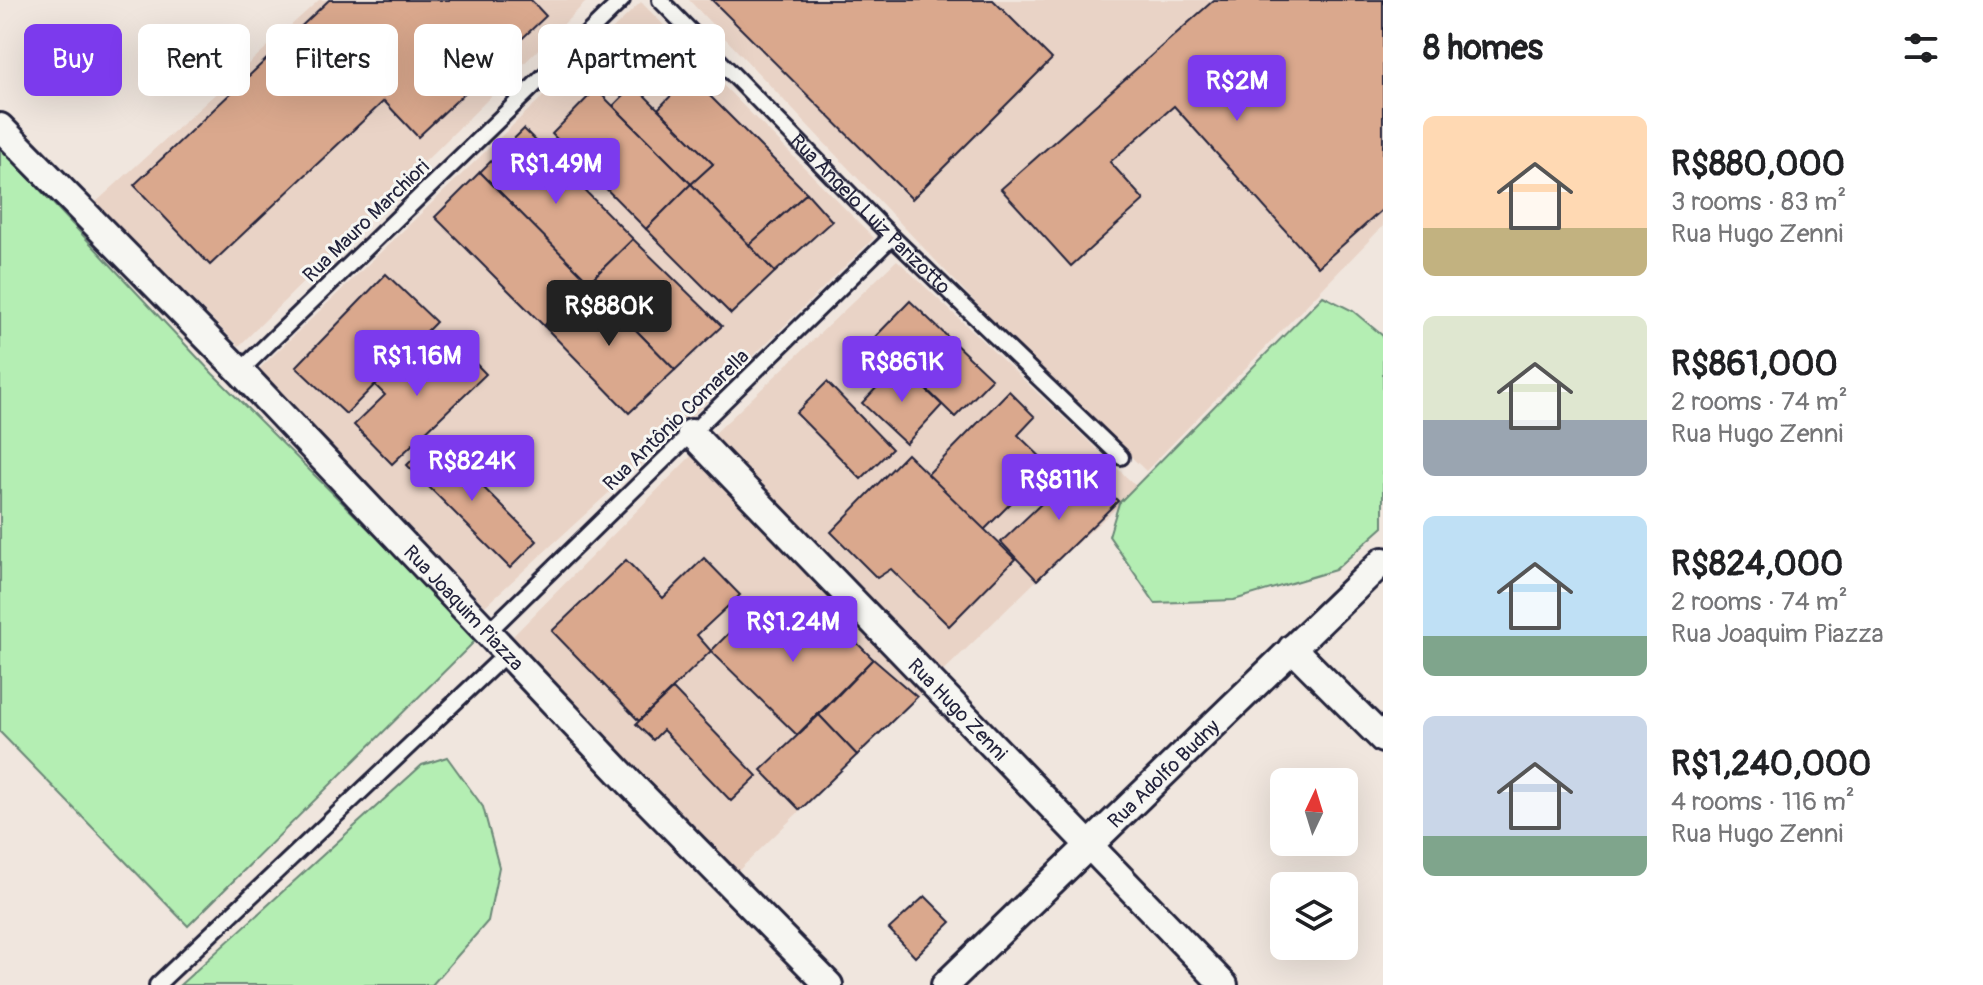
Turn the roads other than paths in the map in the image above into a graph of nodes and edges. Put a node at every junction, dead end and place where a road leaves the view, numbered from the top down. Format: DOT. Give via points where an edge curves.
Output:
graph roads {
  1 [pos="622,0"];
  2 [pos="660,0"];
  3 [pos="0,127"];
  4 [pos="892,237"];
  5 [pos="240,371"];
  6 [pos="691,433"];
  7 [pos="1121,457"];
  8 [pos="1383,561"];
  9 [pos="489,631"];
  10 [pos="1292,648"];
  11 [pos="507,653"];
  12 [pos="1383,739"];
  13 [pos="1090,845"];
  14 [pos="157,985"];
  15 [pos="829,985"];
  16 [pos="945,985"];
  17 [pos="1224,985"];
  1 -- 5 [label="lane, Rua Mauro Marchiori"];
  2 -- 4 [label="lane, Rua Ângelo Luiz Parizotto"];
  3 -- 5 [label="street, Rua Joaquim Piazza"];
  4 -- 6 [label="lane, Rua Antônio Comarella"];
  4 -- 7 [label="lane, Rua Ângelo Luiz Parizotto"];
  5 -- 9 [label="street, Rua Joaquim Piazza"];
  6 -- 9 [label="lane, Rua Antônio Comarella"];
  6 -- 13 [label="street, Rua Hugo Zenni"];
  8 -- 10 [label="street, Rua Adolfo Budny"];
  9 -- 11 [label="street, Rua Joaquim Piazza"];
  10 -- 12 [label="street"];
  10 -- 13 [label="street, Rua Adolfo Budny"];
  11 -- 14 [label="lane"];
  11 -- 15 [label="street, Rua Joaquim Piazza"];
  13 -- 16 [label="street, Rua Adolfo Budny"];
  13 -- 17 [label="street, Rua Hugo Zenni"];
}
